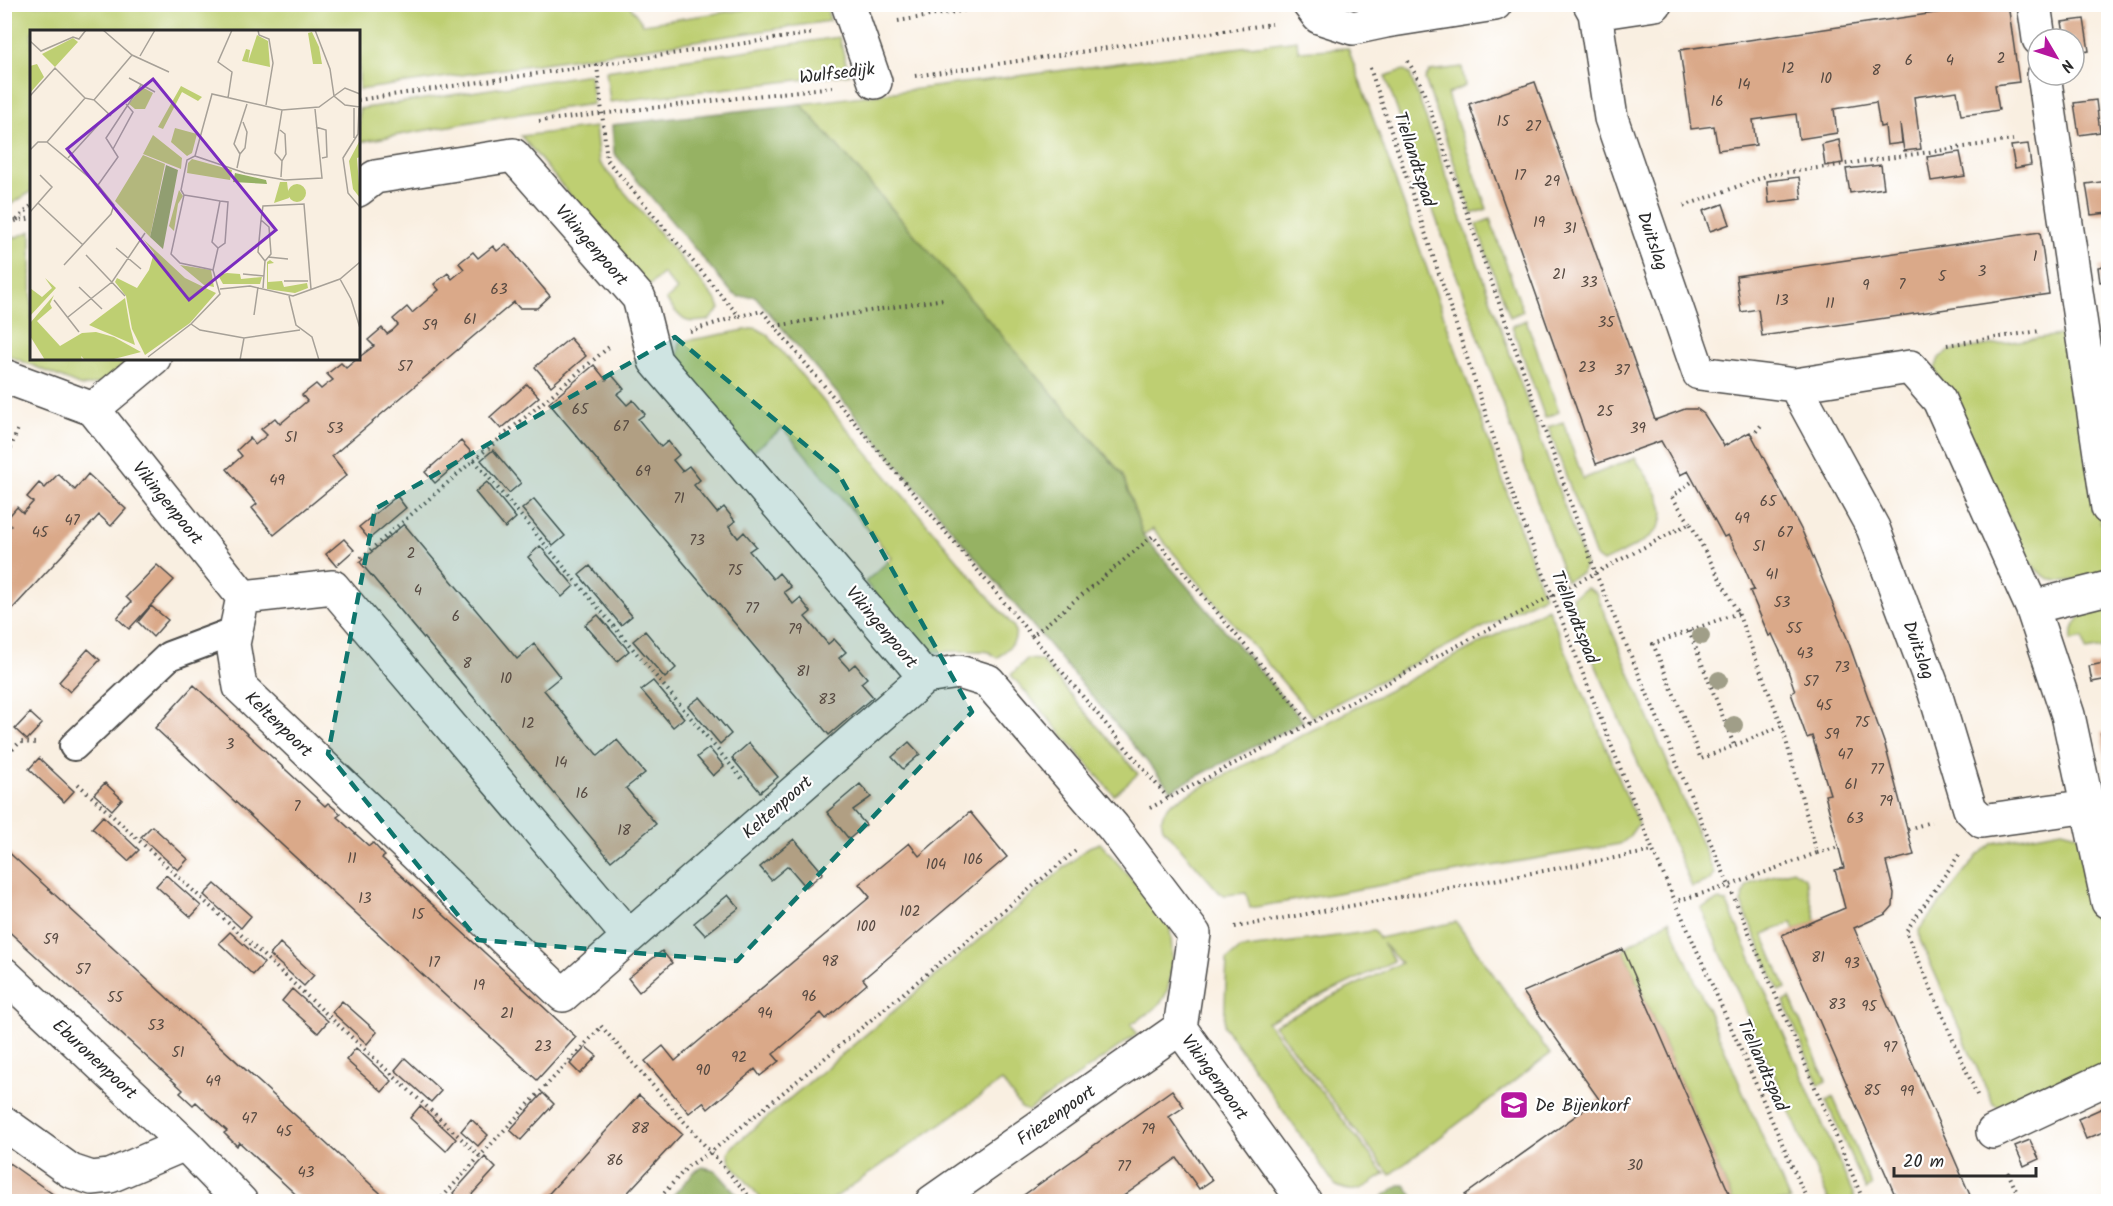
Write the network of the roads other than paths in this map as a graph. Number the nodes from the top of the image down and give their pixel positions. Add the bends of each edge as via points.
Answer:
1 (1495, 4) edge
2 (1655, 4) edge
3 (2034, 4) edge
4 (1593, 9) edge
5 (1314, 11) edge
6 (852, 16) edge
7 (2037, 27) edge
8 (875, 82) road end
9 (2046, 87) edge
10 (360, 188) edge
11 (152, 360) edge
12 (4, 376) edge
13 (1795, 385) junction
14 (93, 409) junction
15 (2109, 508) edge
16 (2109, 588) edge
17 (243, 597) junction
18 (2032, 607) junction
19 (236, 631) junction
20 (925, 677) junction
21 (74, 746) road end
22 (2089, 806) junction
23 (2109, 902) edge
24 (629, 937) junction
25 (4, 974) edge
26 (1180, 1028) junction
27 (2109, 1078) edge
28 (4, 1123) edge
29 (1993, 1132) road end
30 (185, 1144) junction
31 (241, 1202) edge
32 (932, 1202) edge
33 (1305, 1202) edge

1 - 5 street via 1353,28
2 - 4 street
3 - 7 street
4 - 13 street, Duitslag via 1611,118 1699,373
6 - 8 street
9 - 15 street
10 - 20 street, Vikingenpoort via 375,177 513,156 639,298 655,361
11 - 14 street
12 - 14 street
13 - 18 street, Duitslag via 1910,367 1939,400
13 - 22 street, Duitslag via 1873,528 1935,693 1970,809 1982,822
14 - 17 street, Vikingenpoort
16 - 18 street
17 - 19 street, Keltenpoort
17 - 24 street via 333,586
18 - 22 street via 2068,715
19 - 21 lane via 168,656
19 - 24 street, Keltenpoort via 232,644 240,687 563,995
20 - 24 street, Keltenpoort
20 - 26 street, Vikingenpoort via 959,672 988,681 1113,827 1194,934
22 - 23 street
25 - 30 street, Eburonenpoort via 27,1005
26 - 32 street, Friezenpoort
26 - 33 street, Vikingenpoort
27 - 29 street
28 - 30 street via 71,1171 92,1178 110,1176
30 - 31 street, Eburonenpoort

